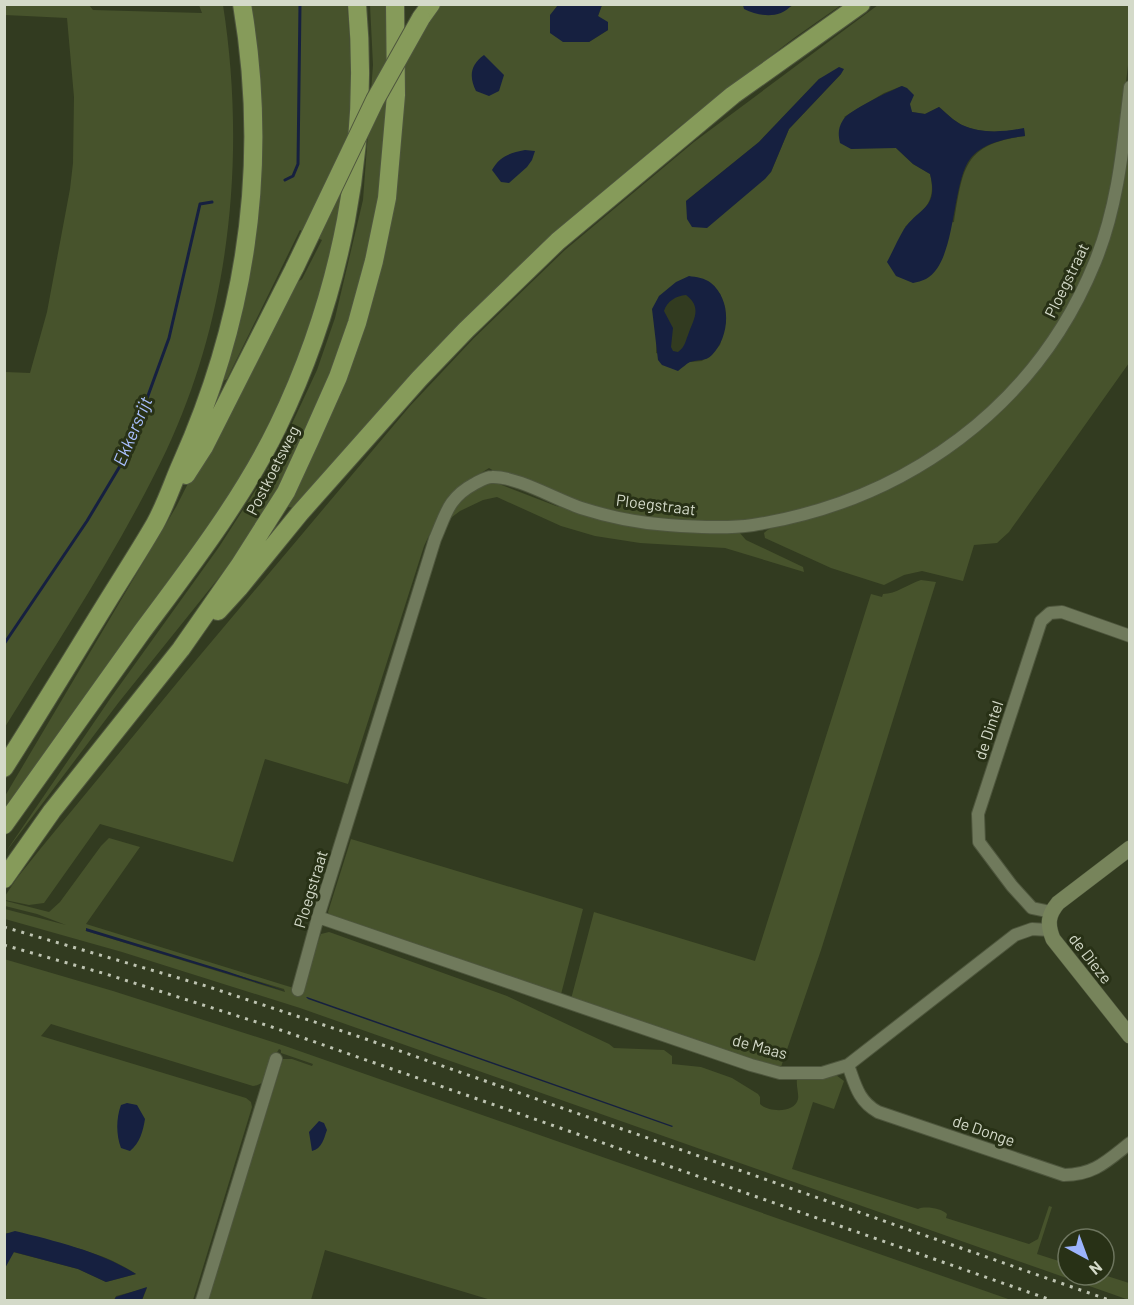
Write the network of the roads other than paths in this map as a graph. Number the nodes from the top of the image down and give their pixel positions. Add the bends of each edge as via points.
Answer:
1 (242, 4) edge
2 (357, 4) edge
3 (395, 4) edge
4 (861, 4) edge
5 (426, 11) edge
6 (1130, 87) edge
7 (156, 522) junction
8 (1130, 636) edge
9 (181, 649) junction
10 (4, 768) edge
11 (4, 825) edge
12 (1130, 848) edge
13 (4, 879) edge
14 (1051, 912) junction
15 (318, 917) junction
16 (1049, 930) junction
17 (298, 990) dead end
18 (1130, 1036) edge
19 (276, 1059) dead end
20 (848, 1065) junction
21 (253, 1089) dead end
22 (265, 1093) junction
23 (1130, 1143) edge
24 (202, 1300) edge

1 - 7 highway via 253,105 249,227 242,270 227,337 206,403
2 - 11 highway, Postkoetsweg via 360,96 351,201 323,314 304,366 273,436 211,538
3 - 9 highway, Postkoetsweg via 396,95 387,198 357,323 338,377 286,492
4 - 9 highway via 734,95 558,241 419,379 239,588
5 - 7 highway, bridge via 375,100 204,447
6 - 15 street, Ploegstraat via 1118,183 1106,231 1081,292 1057,334 1013,392 987,418 912,472 837,505 732,527 668,525 616,517 494,477 460,491 435,539
7 - 10 highway
8 - 14 street, de Dintel via 1062,612 1050,613 1041,621 978,814 979,842 1032,908
9 - 13 highway, Postkoetsweg via 51,811
12 - 14 street
14 - 16 street
15 - 17 street, Ploegstraat
15 - 20 street, de Maas via 751,1065 780,1073 822,1073
16 - 18 street, de Dieze
16 - 20 street, de Maas via 1032,929 1015,935
19 - 22 street
20 - 23 street, de Donge via 860,1097 878,1112 1064,1175 1079,1175 1098,1168
21 - 22 street
22 - 24 street

